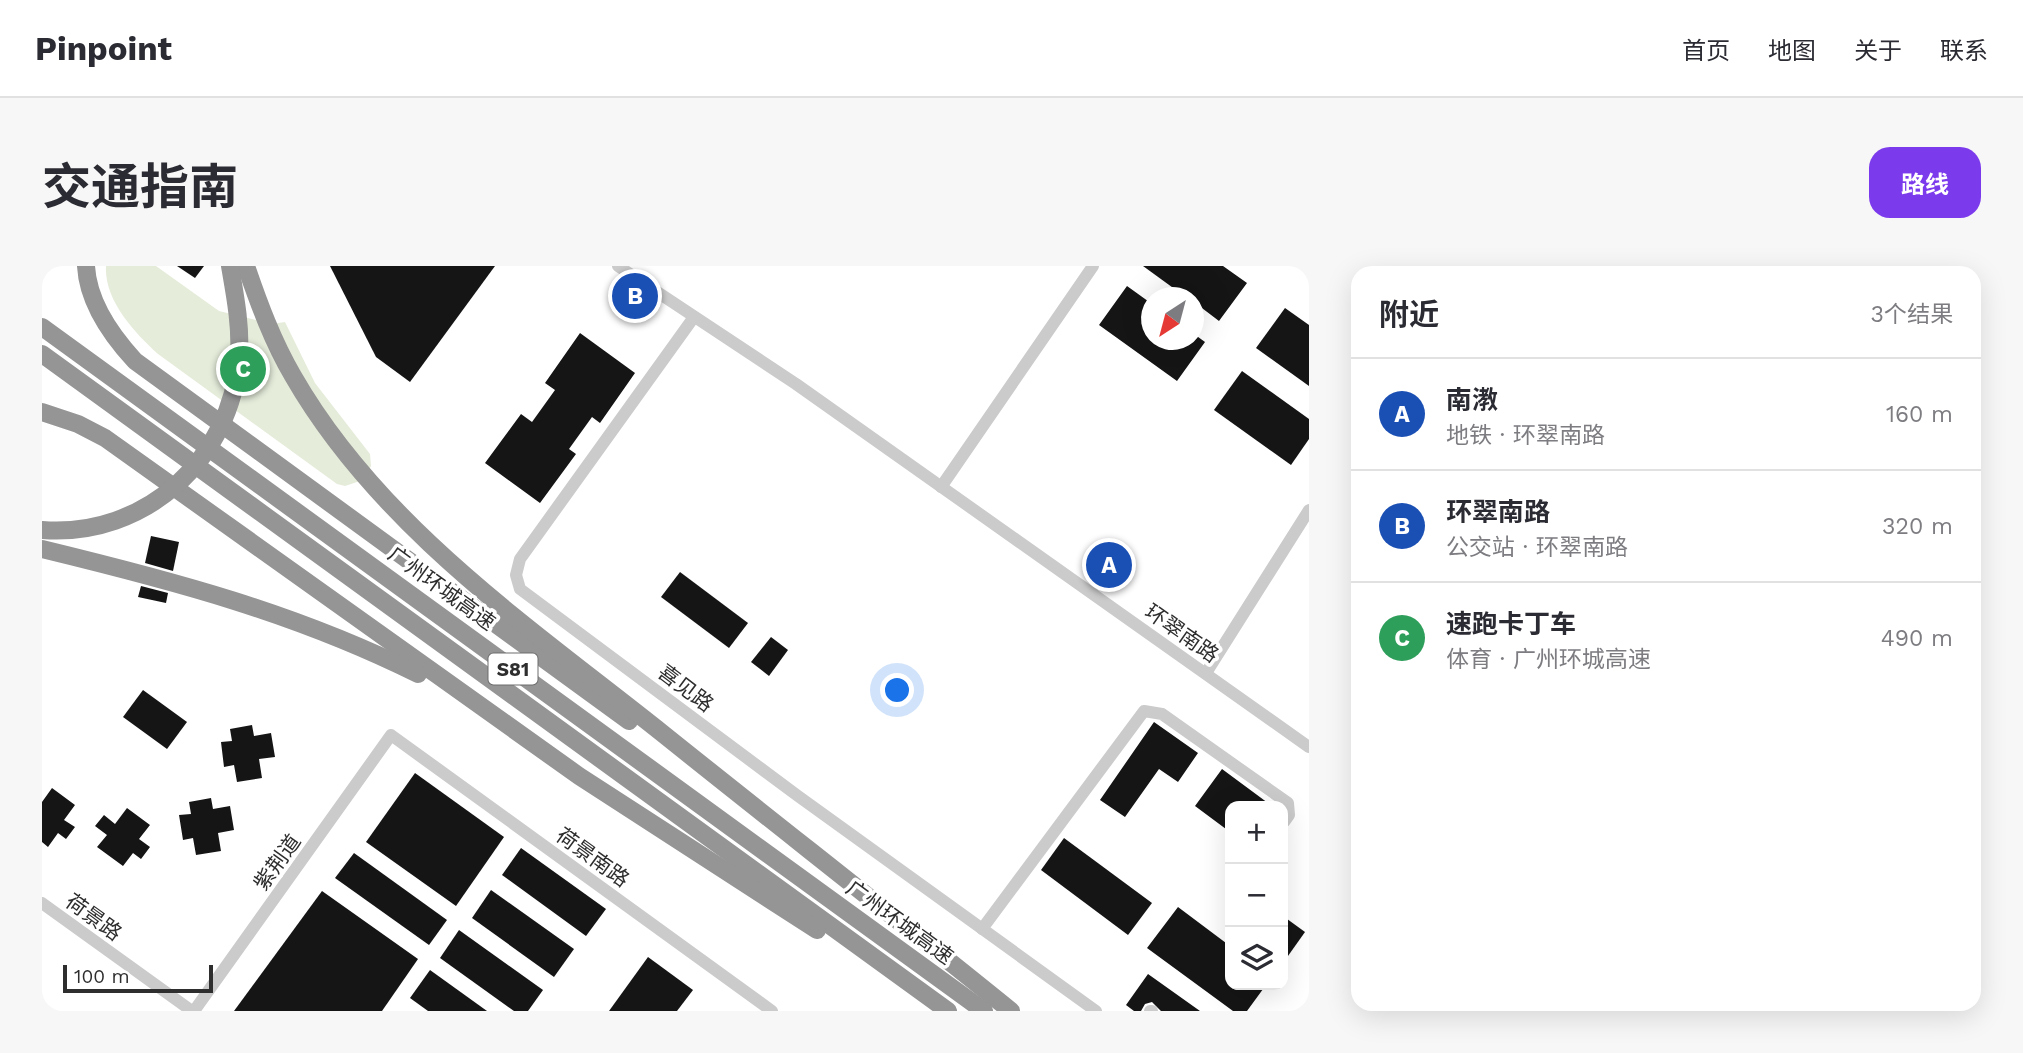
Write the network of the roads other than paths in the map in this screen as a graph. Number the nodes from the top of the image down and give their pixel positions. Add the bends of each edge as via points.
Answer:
1 (86, 266) edge
2 (230, 266) edge
3 (246, 266) edge
4 (618, 266) edge
5 (1093, 266) edge
6 (694, 317) junction
7 (42, 327) edge
8 (42, 354) edge
9 (42, 412) edge
10 (941, 487) junction
11 (1309, 510) edge
12 (42, 530) edge
13 (42, 549) edge
14 (1206, 673) junction
15 (505, 725) junction
16 (391, 735) joint
17 (1309, 747) edge
18 (1285, 801) edge
19 (833, 870) junction
20 (42, 903) edge
21 (982, 929) junction
22 (193, 1011) edge
23 (772, 1011) edge
24 (945, 1011) edge
25 (984, 1011) edge
26 (1011, 1011) edge
27 (1096, 1011) edge

1 - 19 highway via 97,308 112,336 135,361
2 - 12 highway, bridge via 238,366 225,419 202,459 168,493 137,512 90,527
3 - 19 highway via 274,338 305,396 345,453 407,521 502,605
4 - 6 street, 环翠南路
5 - 10 street
6 - 10 street, 环翠南路
6 - 21 street, 喜见路 via 520,559 516,575 520,589
7 - 25 highway, 广州环城高速 / S81
8 - 24 highway, S81
9 - 15 highway via 105,438
10 - 14 street, 环翠南路
11 - 14 street
13 - 15 highway via 236,599 295,619 417,674
14 - 17 street, 环翠南路
15 - 24 highway via 665,835
16 - 22 street, 紫荆道
16 - 23 street, 荷景南路
18 - 21 street via 1162,714 1144,711
19 - 26 highway
20 - 22 street, 荷景路
21 - 27 street, 喜见路

